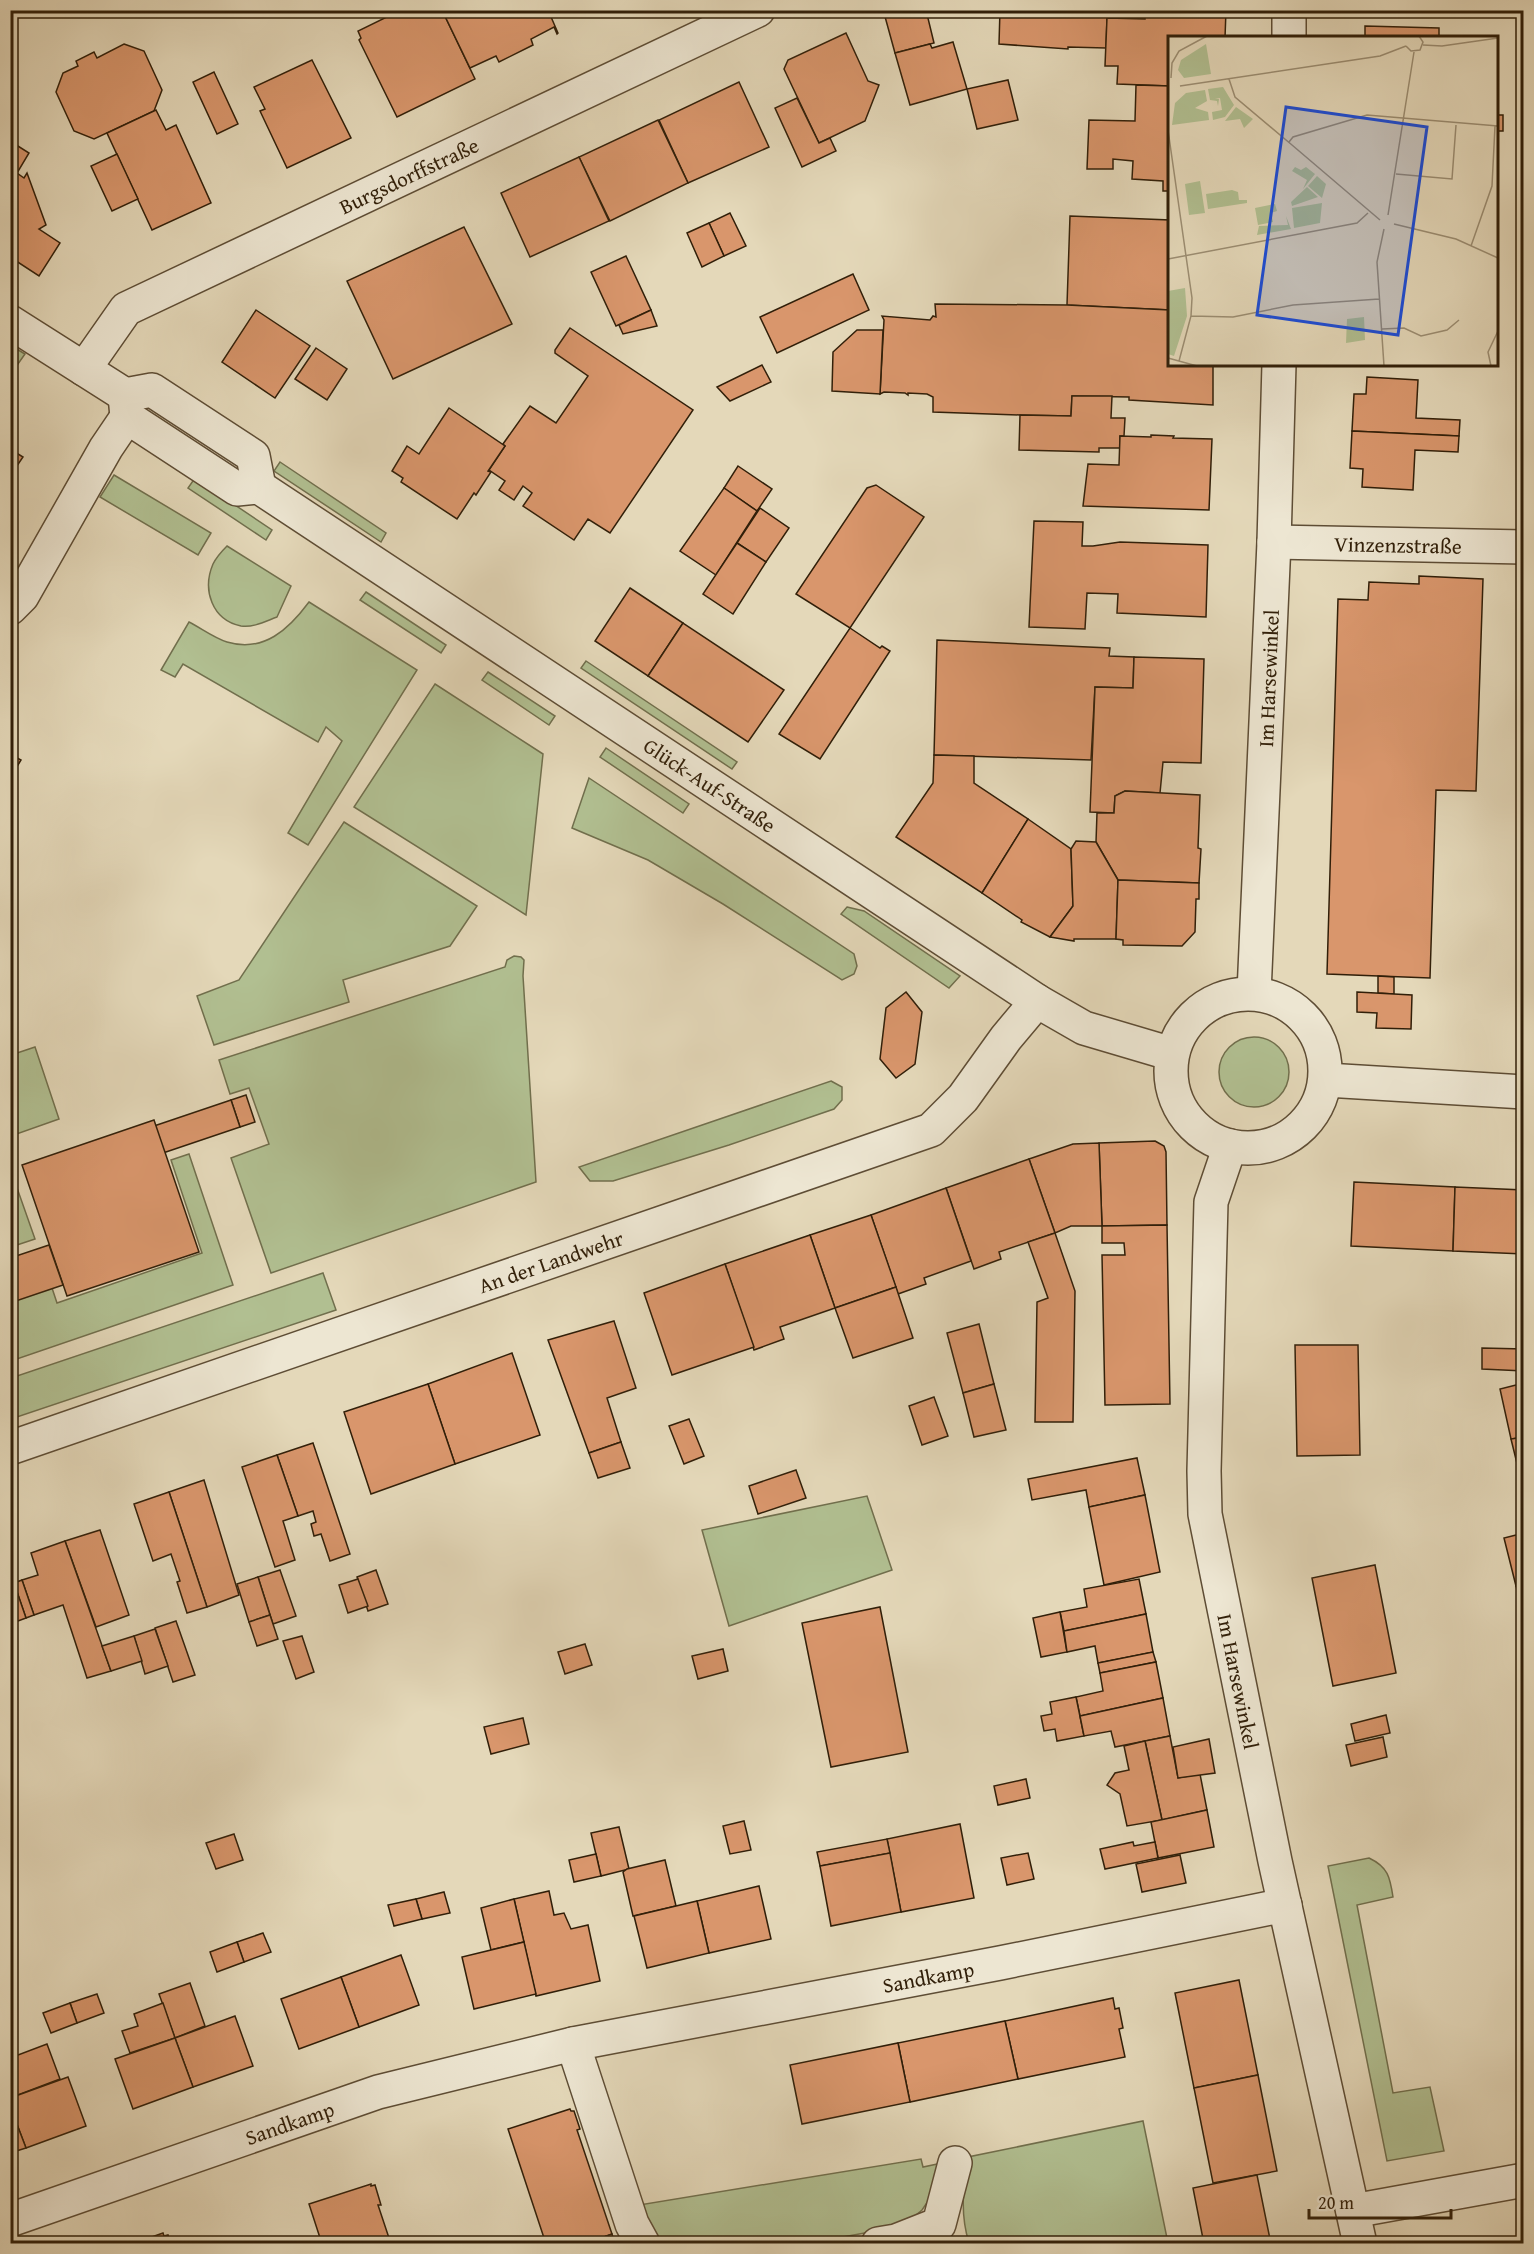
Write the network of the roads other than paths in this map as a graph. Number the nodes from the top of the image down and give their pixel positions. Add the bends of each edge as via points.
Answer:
1 (758, 10) edge
2 (1289, 10) edge
3 (1288, 36) edge
4 (10, 322) edge
5 (1279, 366) edge
6 (84, 369) junction
7 (126, 406) junction
8 (1274, 542) junction
9 (1524, 547) edge
10 (10, 608) edge
11 (1254, 993) junction
12 (1037, 1001) junction
13 (1172, 1054) junction
14 (1326, 1080) junction
15 (1524, 1092) edge
16 (1230, 1146) junction
17 (10, 1448) edge
18 (1285, 1905) junction
19 (573, 2044) junction
20 (954, 2163) dead end
21 (1524, 2180) edge
22 (1353, 2211) junction
23 (10, 2220) edge
24 (643, 2244) edge
25 (878, 2244) edge
26 (1360, 2244) edge

1 - 6 street, Burgsdorffstraße via 126,309
2 - 3 street
4 - 6 street
5 - 8 street, Im Harsewinkel
6 - 7 street
7 - 10 street via 22,596
7 - 12 street, Glück-Auf-Straße via 152,390 253,456 259,487
8 - 9 street, Vinzenzstraße
8 - 11 street, Im Harsewinkel
11 - 13 street via 1212,1002 1194,1015 1180,1033
11 - 14 street via 1279,999 1300,1012 1316,1032 1325,1055
12 - 13 street, Glück-Auf-Straße via 1084,1028
12 - 17 street, An der Landwehr via 963,1098 931,1130
13 - 16 street via 1171,1078 1177,1101 1190,1121 1208,1137
14 - 15 street
14 - 16 street via 1318,1105 1303,1126 1281,1141 1256,1148
16 - 18 street, Im Harsewinkel via 1211,1202 1205,1514
18 - 19 street, Sandkamp
18 - 22 street, Im Harsewinkel
19 - 23 street, Sandkamp via 378,2092
19 - 24 street via 632,2224
20 - 25 street via 939,2224
21 - 22 street
22 - 26 street, Im Harsewinkel

